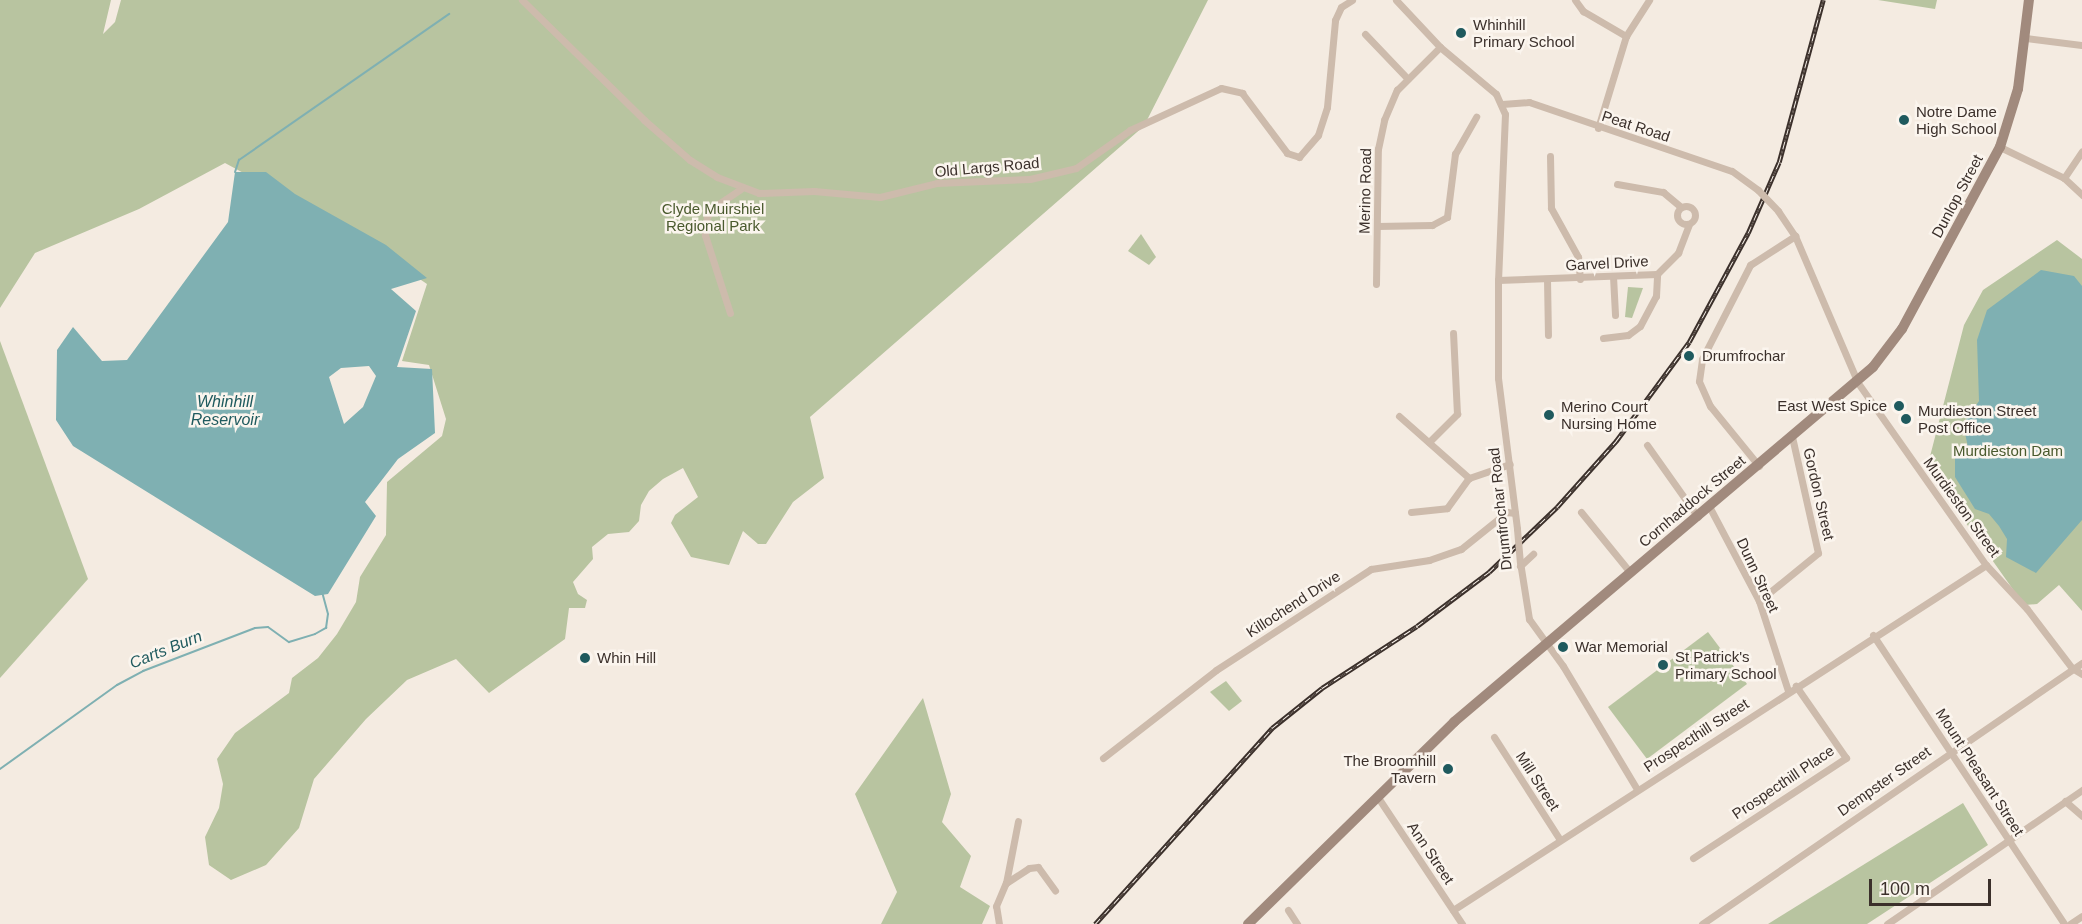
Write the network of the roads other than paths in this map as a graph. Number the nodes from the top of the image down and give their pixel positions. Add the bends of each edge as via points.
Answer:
1 (522, 0) edge
2 (1352, 0) edge
3 (1396, 0) edge
4 (1575, 0) edge
5 (1649, 0) edge
6 (2029, 0) edge
7 (1365, 34) dead end
8 (1626, 36) junction
9 (2026, 38) junction
10 (2082, 45) edge
11 (1440, 47) junction
12 (1408, 79) junction
13 (1502, 104) junction
14 (1476, 117) dead end
15 (1598, 128) junction
16 (2000, 147) junction
17 (2082, 151) edge
18 (1550, 156) dead end
19 (2064, 178) junction
20 (1617, 184) dead end
21 (741, 189) junction
22 (2082, 195) edge
23 (1681, 207) junction
24 (1778, 212) joint
25 (1689, 224) junction
26 (1377, 226) junction
27 (1795, 236) junction
28 (1657, 274) junction
29 (1614, 276) junction
30 (1547, 279) junction
31 (1580, 279) junction
32 (1498, 280) junction
33 (1377, 284) dead end
34 (730, 313) dead end
35 (1614, 315) dead end
36 (1453, 333) dead end
37 (1548, 335) dead end
38 (1603, 338) dead end
39 (1857, 383) junction
40 (1399, 416) dead end
41 (1792, 437) junction
42 (1429, 442) junction
43 (1647, 445) dead end
44 (1510, 464) junction
45 (1759, 466) junction
46 (1469, 477) junction
47 (1710, 508) junction
48 (1411, 512) dead end
49 (1581, 512) dead end
50 (1515, 513) junction
51 (1698, 517) junction
52 (1533, 554) dead end
53 (1520, 564) junction
54 (1986, 565) junction
55 (1630, 572) junction
56 (1759, 602) junction
57 (1874, 635) junction
58 (1548, 646) junction
59 (2082, 663) edge
60 (2072, 668) junction
61 (2082, 674) edge
62 (1796, 686) junction
63 (1788, 691) junction
64 (1494, 737) dead end
65 (1949, 752) junction
66 (1103, 758) dead end
67 (1637, 789) junction
68 (2082, 790) edge
69 (1377, 796) junction
70 (2066, 801) junction
71 (2082, 816) edge
72 (1018, 821) dead end
73 (2008, 839) junction
74 (1560, 840) junction
75 (1693, 858) dead end
76 (1006, 883) junction
77 (1055, 890) dead end
78 (1288, 910) dead end
79 (1453, 910) junction
80 (2082, 916) edge
81 (999, 924) edge
82 (1248, 924) edge
83 (1297, 924) edge
84 (1462, 924) edge
85 (1702, 924) edge
86 (1887, 924) edge
87 (2064, 924) edge
88 (2070, 924) edge

1 - 21 street, Old Largs Road via 690,160
2 - 21 street, Old Largs Road via 1341,7 1335,20 1327,106 1318,135 1299,157 1287,153 1242,93 1221,88 1130,130 1095,158 1030,179 937,183 880,197
3 - 11 street
4 - 8 street via 1583,11
5 - 8 street
6 - 9 main road, Dunlop Street
7 - 12 street
8 - 15 street
9 - 10 street
9 - 16 main road, Dunlop Street via 2018,89
11 - 12 street, Merino Road
11 - 13 street
12 - 26 street, Merino Road via 1390,103 1378,149
13 - 15 street, Peat Road via 1529,102
13 - 32 street, Drumfrochar Road via 1506,126
14 - 26 street via 1455,154 1447,217 1432,225
15 - 24 street, Peat Road, bridge via 1732,171 1758,190
16 - 19 street
16 - 39 main road, Dunlop Street via 1902,329
17 - 19 street
18 - 31 street via 1551,208 1578,257
19 - 22 street
20 - 23 street via 1664,192
21 - 34 street via 714,207 705,235
23 - 25 street via 1677,218
23 - 25 street via 1689,206 1695,211
24 - 27 street, Murdieston Street
25 - 28 street, Garvel Drive via 1678,253
26 - 33 street, Merino Road
27 - 39 street, Murdieston Street
27 - 45 street via 1750,265 1700,370 1699,381 1710,406
28 - 29 street, Garvel Drive
28 - 38 street via 1656,296 1640,326 1628,335
29 - 31 street, Garvel Drive
29 - 35 street
30 - 31 street, Garvel Drive
30 - 32 street, Garvel Drive
30 - 37 street
32 - 44 street, Drumfrochar Road via 1498,378
36 - 42 street via 1457,414
39 - 41 main road, Cornhaddock Street
39 - 54 street, Murdieston Street
40 - 42 street
41 - 45 main road, Cornhaddock Street
41 - 56 street, Gordon Street via 1818,553
42 - 46 street
43 - 51 street
44 - 46 street
44 - 50 street, Drumfrochar Road
45 - 47 main road, Cornhaddock Street
46 - 48 street via 1447,508
47 - 51 main road, Cornhaddock Street
47 - 56 street, Dunn Street
49 - 55 street
50 - 53 street, Drumfrochar Road, bridge
50 - 66 street, Killochend Drive via 1507,512 1461,549 1429,560 1371,569 1216,670
51 - 55 main road, Cornhaddock Street
52 - 53 street
53 - 58 street, Drumfrochar Road via 1529,619
54 - 57 street, Prospecthill Street
54 - 60 street, Murdieston Street via 2027,609
55 - 58 main road, Cornhaddock Street
56 - 63 street, Dunn Street
57 - 62 street, Prospecthill Street
57 - 65 street, Mount Pleasant Street
58 - 67 street, Drumfrochar Road
58 - 69 main road via 1454,722
59 - 60 street, Dempster Street
60 - 61 street, Murdieston Street
60 - 65 street, Dempster Street
62 - 63 street, Prospecthill Street
62 - 75 street, Prospecthill Place via 1846,758
63 - 67 street, Prospecthill Street
64 - 74 street, Mill Street
65 - 73 street, Mount Pleasant Street
65 - 85 street, Dempster Street
67 - 74 street, Prospecthill Street
68 - 70 street
69 - 79 street, Ann Street
69 - 82 main road
70 - 71 street
70 - 73 street
72 - 76 street
73 - 86 street
73 - 87 street, Mount Pleasant Street
74 - 79 street, Prospecthill Street
76 - 77 street via 1029,868 1038,867
76 - 81 street via 996,906
78 - 83 street
79 - 84 street, Ann Street
80 - 88 street

